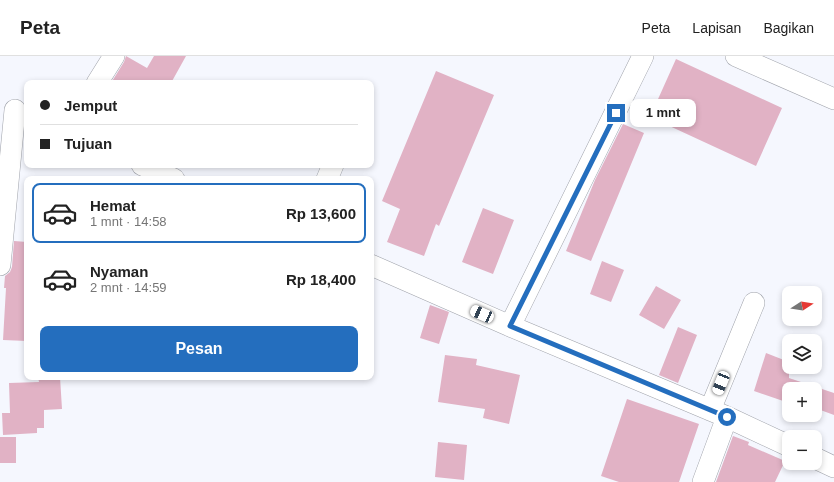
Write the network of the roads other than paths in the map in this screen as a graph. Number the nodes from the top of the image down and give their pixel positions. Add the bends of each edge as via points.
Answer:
1 (114, 56) edge
2 (643, 56) edge
3 (736, 56) edge
4 (99, 80) edge
5 (834, 99) edge
6 (14, 110) edge
7 (149, 168) edge
8 (167, 176) edge
9 (0, 265) edge
10 (374, 266) edge
11 (754, 303) dead end
12 (510, 326) junction
13 (718, 413) junction
14 (782, 443) edge
15 (822, 461) edge
16 (834, 467) edge
17 (703, 482) edge

1 - 4 street
2 - 12 street
3 - 5 street
6 - 9 street
7 - 8 street
10 - 12 street
11 - 13 street
12 - 13 street
13 - 14 street
13 - 17 street
15 - 16 street

